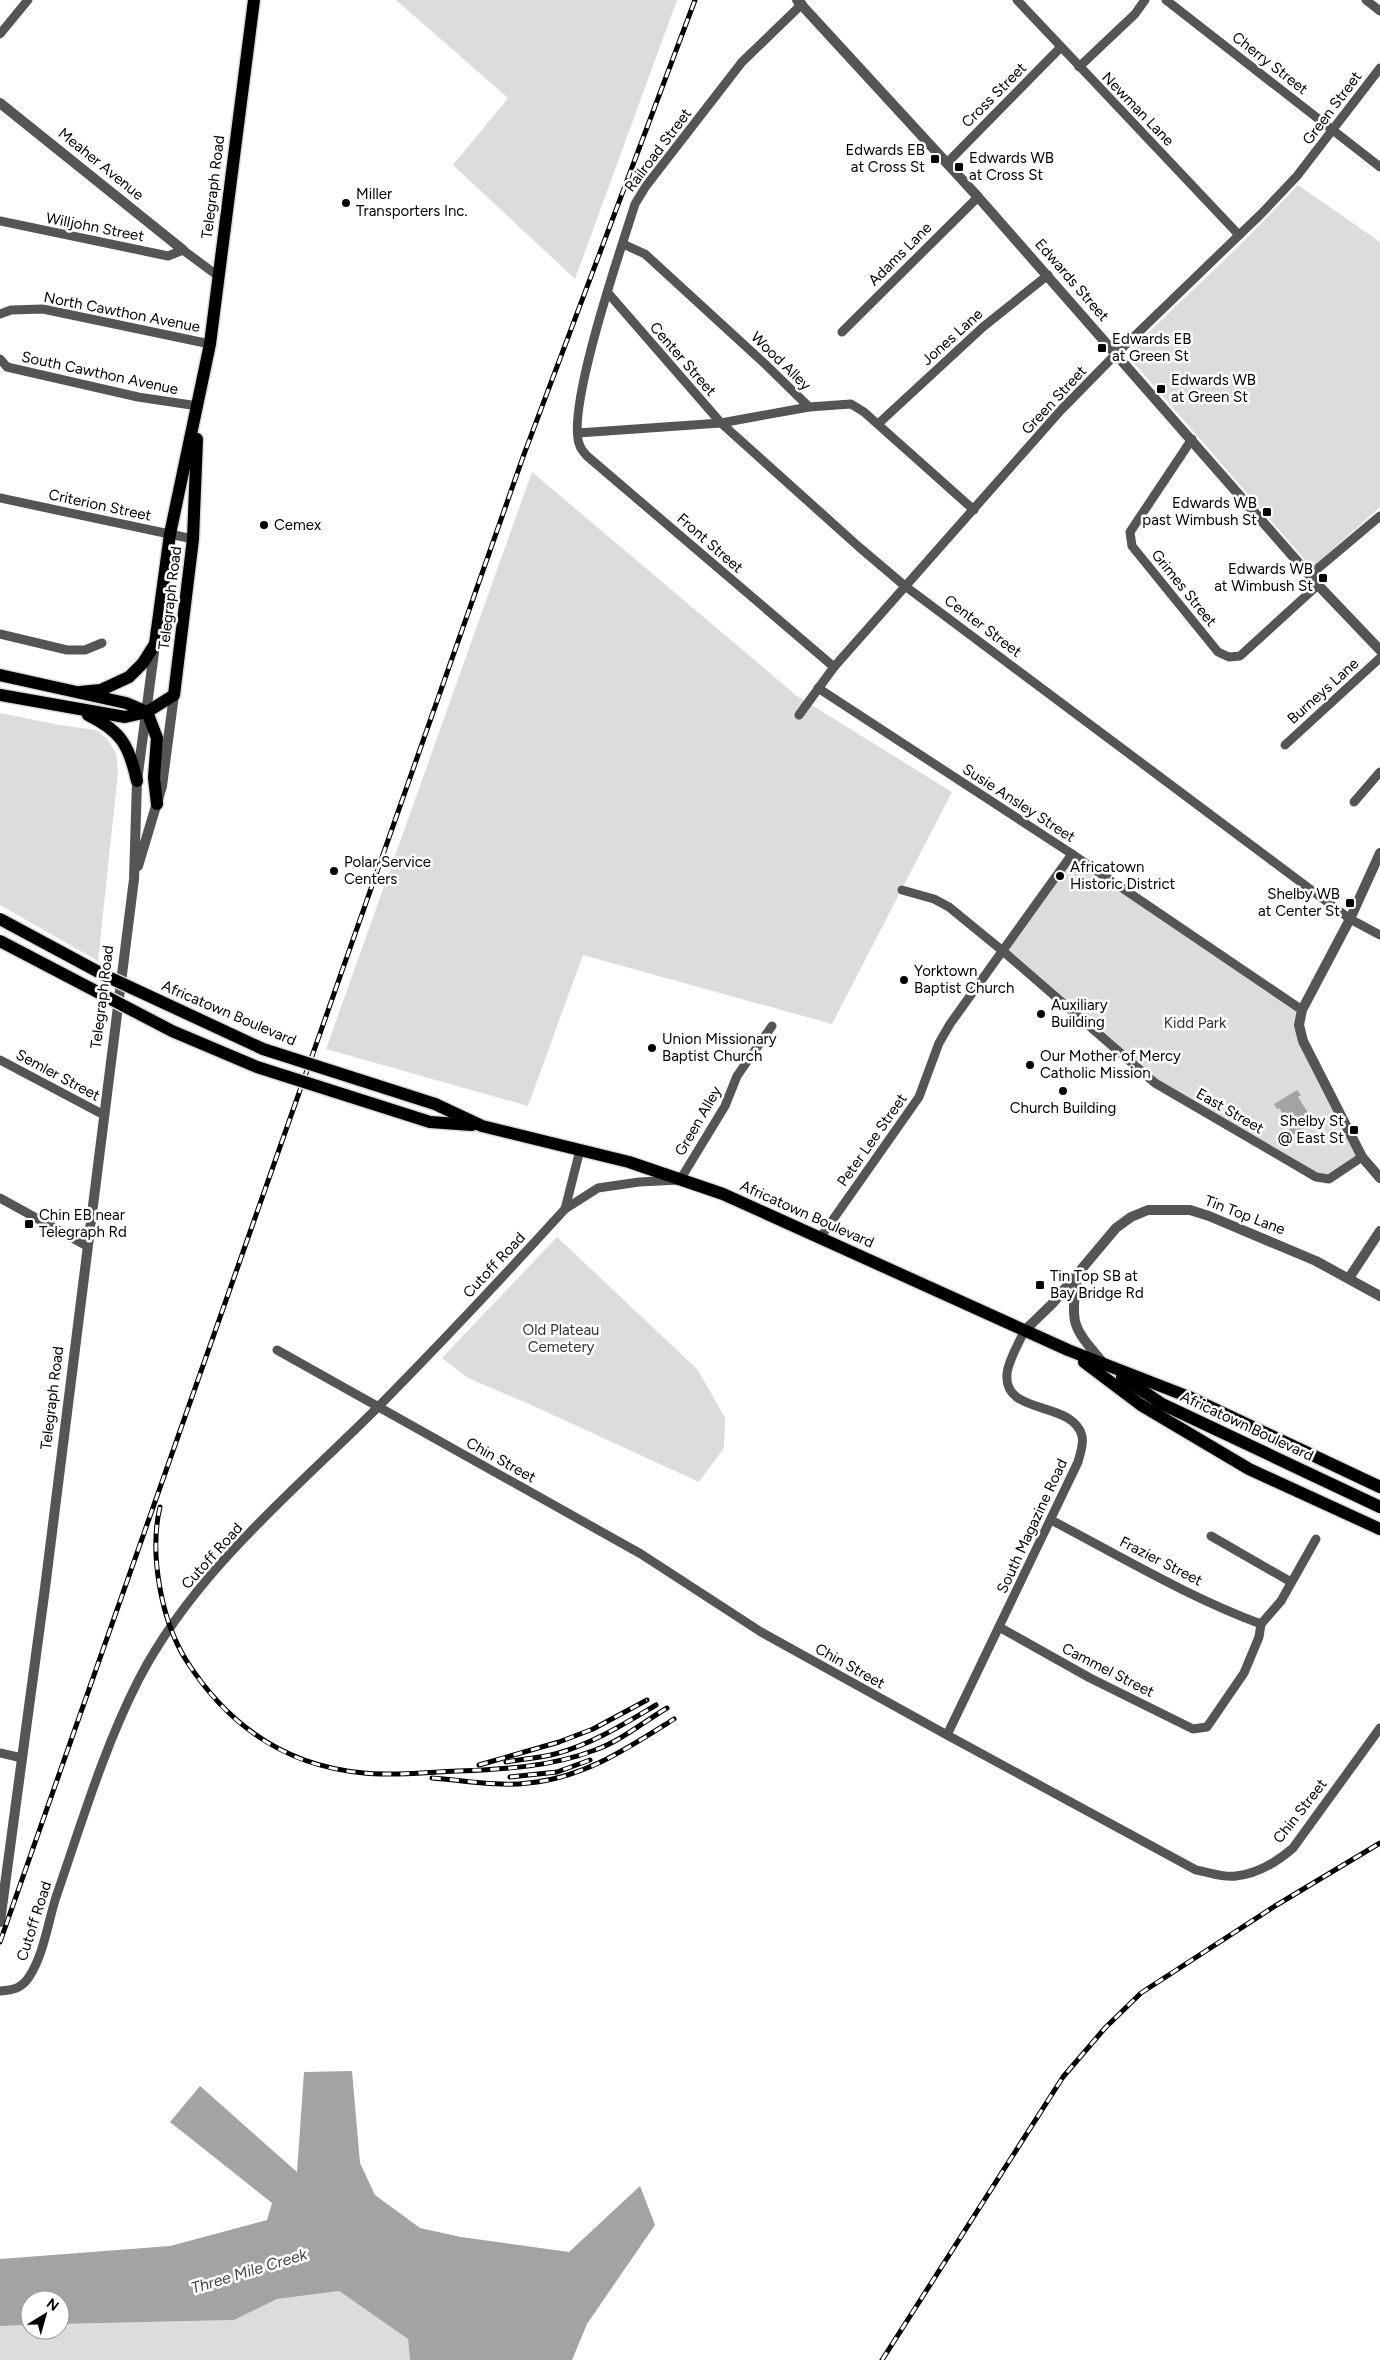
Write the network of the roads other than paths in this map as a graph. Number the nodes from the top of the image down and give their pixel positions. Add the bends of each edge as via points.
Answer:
1 (28, 0) edge
2 (254, 0) edge
3 (1018, 0) edge
4 (1145, 0) edge
5 (1166, 0) edge
6 (1366, 0) edge
7 (799, 2) edge
8 (1380, 11) edge
9 (0, 34) edge
10 (1061, 47) junction
11 (1079, 67) junction
12 (1380, 68) edge
13 (0, 103) edge
14 (1333, 131) junction
15 (947, 162) junction
16 (1380, 167) edge
17 (978, 196) junction
18 (0, 222) edge
19 (1240, 236) junction
20 (623, 244) junction
21 (183, 250) junction
22 (1048, 275) junction
23 (218, 276) junction
24 (608, 293) junction
25 (0, 314) edge
26 (842, 332) dead end
27 (210, 344) junction
28 (1117, 353) junction
29 (0, 359) edge
30 (198, 406) junction
31 (809, 406) junction
32 (721, 423) junction
33 (878, 424) junction
34 (578, 434) junction
35 (1192, 439) junction
36 (0, 498) edge
37 (974, 510) junction
38 (1380, 516) edge
39 (170, 534) junction
40 (193, 539) junction
41 (1310, 575) junction
42 (1318, 584) junction
43 (905, 586) junction
44 (0, 634) edge
45 (102, 643) dead end
46 (155, 644) junction
47 (1380, 650) edge
48 (1380, 658) edge
49 (834, 668) junction
50 (0, 674) edge
51 (818, 688) junction
52 (80, 692) junction
53 (174, 695) junction
54 (0, 696) edge
55 (76, 710) junction
56 (147, 712) junction
57 (799, 715) dead end
58 (1285, 745) dead end
59 (1380, 772) edge
60 (137, 781) junction
61 (1354, 802) dead end
62 (157, 804) junction
63 (1380, 853) edge
64 (1072, 854) junction
65 (134, 878) junction
66 (902, 890) dead end
67 (0, 919) edge
68 (1350, 919) junction
69 (1380, 935) edge
70 (0, 941) edge
71 (1004, 952) junction
72 (1302, 1010) junction
73 (772, 1026) dead end
74 (0, 1060) edge
75 (104, 1115) junction
76 (482, 1126) junction
77 (580, 1150) junction
78 (1362, 1157) junction
79 (1380, 1178) edge
80 (680, 1180) junction
81 (0, 1198) edge
82 (564, 1208) junction
83 (1380, 1231) edge
84 (820, 1238) junction
85 (88, 1246) junction
86 (1077, 1275) junction
87 (1349, 1278) junction
88 (1380, 1296) edge
89 (1024, 1331) junction
90 (277, 1350) dead end
91 (1068, 1350) junction
92 (1106, 1366) junction
93 (378, 1407) junction
94 (1380, 1487) edge
95 (1380, 1507) edge
96 (1051, 1520) junction
97 (1380, 1529) edge
98 (1211, 1536) dead end
99 (1316, 1539) dead end
100 (1291, 1582) junction
101 (1261, 1624) junction
102 (999, 1627) junction
103 (1380, 1728) edge
104 (947, 1735) junction
105 (0, 1753) edge
106 (22, 1758) junction
107 (0, 1922) edge
108 (0, 1991) edge

1 - 9 street
2 - 23 main road, Telegraph Road
3 - 10 street, Newman Lane
4 - 11 street via 1135,14
5 - 14 street, Cherry Street
6 - 8 street
7 - 15 street, Edwards Street
7 - 20 street, Railroad Street via 742,62 646,186 635,204
10 - 11 street, Newman Lane
10 - 15 street, Cross Street
11 - 19 street, Newman Lane
12 - 14 street, Green Street
13 - 21 street, Meaher Avenue
14 - 16 street, Cherry Street
14 - 19 street, Green Street via 1297,176
15 - 17 street, Edwards Street
17 - 22 street, Edwards Street
17 - 26 street, Adams Lane
18 - 21 street, Willjohn Street via 168,256
19 - 28 street, Green Street
20 - 24 street, Railroad Street
20 - 31 street, Wood Alley via 645,254
21 - 23 street
22 - 28 street, Edwards Street
22 - 33 street, Jones Lane via 983,327
23 - 27 main road, Telegraph Road
24 - 32 street, Center Street
24 - 34 street, Railroad Street via 578,403
25 - 27 street, North Cawthon Avenue via 11,310 43,309
27 - 30 main road, Telegraph Road
28 - 35 street, Edwards Street
28 - 37 street, Green Street via 1061,410
29 - 30 street, South Cawthon Avenue via 7,367 138,397
30 - 39 main road, Telegraph Road
30 - 40 main road, Telegraph Road
31 - 32 street
31 - 33 street, Wood Alley via 851,404
32 - 34 street
32 - 43 street, Center Street
33 - 37 street, Wood Alley
34 - 49 street, Front Street via 580,446 587,456
35 - 41 street, Edwards Street
35 - 42 street, Grimes Street via 1130,532 1132,546 1218,652 1229,657 1240,656
36 - 39 street, Criterion Street
37 - 43 street, Green Street
38 - 41 street
39 - 40 street, Criterion Street
39 - 46 main road, Telegraph Road
40 - 53 main road, Telegraph Road
41 - 42 street, Edwards Street
42 - 47 street, Edwards Street
43 - 49 street, Green Street
43 - 68 street, Center Street
44 - 45 street via 67,650 85,650
46 - 52 main road via 129,677 101,690
46 - 56 street, Telegraph Road
48 - 58 street, Burneys Lane
49 - 51 street, Green Street
50 - 52 main road
51 - 57 street
51 - 64 street, Susie Ansley Street
52 - 56 main road via 126,703
53 - 56 main road
53 - 62 street, Telegraph Road
54 - 55 main road
55 - 56 main road via 125,717
55 - 60 main road via 105,723 119,735 132,757
56 - 60 street, Telegraph Road
56 - 62 main road via 157,738 154,778
59 - 61 street
60 - 65 street, Telegraph Road
62 - 65 street, Telegraph Road
63 - 68 street
64 - 71 street, Peter Lee Street
64 - 72 street, Susie Ansley Street
65 - 75 street, Telegraph Road
66 - 71 street, East Street via 949,907
67 - 76 main road, Africatown Boulevard, bridge via 106,976 263,1049 435,1104
68 - 69 street, Center Street
68 - 72 street
70 - 76 main road, Africatown Boulevard, bridge via 172,1031 257,1067 430,1122
71 - 78 street, East Street via 1156,1083 1316,1177 1328,1179
71 - 84 street, Peter Lee Street via 950,1024 939,1043 919,1097
72 - 78 street via 1299,1025 1302,1041
73 - 80 street, Green Alley via 737,1076 725,1106
74 - 75 street, Semler Street
75 - 85 street, Telegraph Road
76 - 77 main road, Africatown Boulevard
77 - 80 main road, Africatown Boulevard via 629,1162
77 - 82 street, Cutoff Road
78 - 79 street
80 - 82 street, Cutoff Road via 598,1188
80 - 84 main road, Africatown Boulevard via 723,1194
81 - 85 street
82 - 93 street, Cutoff Road
83 - 87 street
84 - 89 main road, Africatown Boulevard
85 - 106 street, Telegraph Road
86 - 87 street, Tin Top Lane via 1116,1228 1131,1217 1148,1210 1170,1209 1190,1210 1209,1216
86 - 89 street, Tin Top Lane
86 - 92 street via 1074,1324
87 - 88 street, Tin Top Lane
89 - 91 main road, Africatown Boulevard
89 - 96 street, South Magazine Road via 1008,1367 1006,1376 1010,1388 1022,1401 1074,1422 1082,1436 1078,1462
90 - 93 street, Chin Street
91 - 92 main road, Africatown Boulevard
91 - 97 main road via 1141,1405 1249,1469
92 - 94 main road, Africatown Boulevard via 1189,1397
92 - 95 main road, Africatown Boulevard via 1162,1404
93 - 104 street, Chin Street via 641,1554 761,1632
93 - 108 street, Cutoff Road via 215,1570 171,1626 119,1720 35,1968 28,1980 16,1990
96 - 101 street, Frazier Street via 1172,1583
96 - 102 street, South Magazine Road
98 - 100 street
99 - 100 street
100 - 101 street via 1282,1602
101 - 102 street, Cammel Street via 1259,1638 1244,1673 1207,1727 1193,1729 1090,1678
102 - 104 street, South Magazine Road
103 - 104 street, Chin Street via 1293,1848 1260,1870 1235,1877 1196,1870
105 - 106 street
106 - 107 street, Telegraph Road

